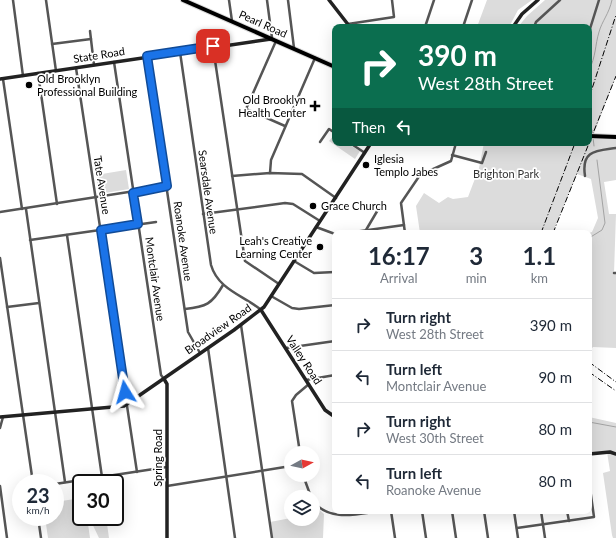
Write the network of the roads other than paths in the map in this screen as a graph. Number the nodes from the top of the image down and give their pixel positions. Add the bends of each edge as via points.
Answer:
1 (12, 0) edge
2 (46, 0) edge
3 (183, 0) edge
4 (229, 0) edge
5 (267, 0) edge
6 (288, 0) edge
7 (329, 0) edge
8 (392, 0) edge
9 (434, 0) edge
10 (472, 0) edge
11 (538, 0) edge
12 (560, 0) edge
13 (599, 0) edge
14 (188, 1) edge
15 (232, 21) junction
16 (348, 24) edge
17 (355, 24) edge
18 (426, 24) edge
19 (464, 24) edge
20 (515, 24) edge
21 (535, 24) edge
22 (592, 24) edge
23 (90, 31) dead end
24 (91, 39) junction
25 (274, 40) junction
26 (52, 44) junction
27 (213, 46) junction
28 (294, 48) junction
29 (180, 52) junction
30 (147, 56) junction
31 (315, 58) junction
32 (114, 62) junction
33 (94, 65) junction
34 (332, 66) edge
35 (76, 68) junction
36 (56, 71) junction
37 (38, 73) junction
38 (23, 76) junction
39 (2, 79) edge
40 (285, 126) junction
41 (332, 130) edge
42 (592, 136) edge
43 (616, 137) edge
44 (320, 142) dead end
45 (354, 146) edge
46 (369, 146) edge
47 (455, 146) edge
48 (616, 148) edge
49 (486, 152) dead end
50 (365, 153) junction
51 (452, 155) junction
52 (270, 173) junction
53 (232, 176) junction
54 (585, 176) dead end
55 (167, 186) junction
56 (133, 193) junction
57 (95, 198) junction
58 (336, 198) junction
59 (57, 204) junction
60 (379, 208) dead end
61 (22, 209) junction
62 (26, 209) junction
63 (237, 210) junction
64 (0, 212) edge
65 (204, 214) junction
66 (320, 221) junction
67 (156, 222) dead end
68 (138, 224) junction
69 (404, 225) junction
70 (316, 226) junction
71 (101, 230) junction
72 (366, 230) joint
73 (405, 230) edge
74 (332, 233) edge
75 (67, 235) junction
76 (30, 240) junction
77 (0, 258) edge
78 (294, 261) junction
79 (0, 265) edge
80 (332, 272) edge
81 (279, 284) junction
82 (222, 285) junction
83 (271, 296) junction
84 (39, 303) junction
85 (332, 305) edge
86 (7, 307) junction
87 (185, 309) junction
88 (261, 310) junction
89 (241, 325) junction
90 (332, 341) edge
91 (208, 348) junction
92 (286, 348) junction
93 (200, 353) junction
94 (332, 376) edge
95 (164, 379) junction
96 (306, 380) junction
97 (309, 384) junction
98 (127, 404) junction
99 (93, 409) junction
100 (55, 413) junction
101 (23, 415) junction
102 (332, 415) edge
103 (1, 417) edge
104 (0, 428) edge
105 (299, 446) edge
106 (592, 454) edge
107 (616, 454) edge
108 (284, 467) edge
109 (167, 468) junction
110 (263, 470) junction
111 (137, 472) junction
112 (32, 474) edge
113 (102, 474) edge
114 (123, 474) edge
115 (226, 476) junction
116 (72, 481) edge
117 (65, 482) joint
118 (0, 486) edge
119 (167, 486) junction
120 (592, 503) edge
121 (320, 509) edge
122 (332, 513) edge
123 (391, 514) edge
124 (422, 514) edge
125 (452, 514) edge
126 (484, 514) edge
127 (515, 514) edge
128 (541, 514) edge
129 (568, 514) edge
130 (569, 521) junction
131 (543, 524) junction
132 (39, 526) edge
133 (517, 528) junction
134 (7, 538) edge
135 (41, 538) edge
136 (167, 538) edge
137 (236, 538) edge
138 (272, 538) edge
139 (395, 538) edge
140 (426, 538) edge
141 (456, 538) edge
142 (488, 538) edge
143 (518, 538) edge
144 (545, 538) edge

1 - 38 street
2 - 26 street
3 - 14 main road, Pearl Road
4 - 15 street
5 - 25 street
6 - 28 street
7 - 16 main road
8 - 17 street via 394,17
9 - 18 street
10 - 19 street
11 - 20 main road
12 - 21 street
13 - 22 street
14 - 15 main road, Pearl Road
15 - 25 main road, Pearl Road
23 - 24 street
24 - 26 street
24 - 33 street
25 - 27 main road, State Road
25 - 28 main road, Pearl Road
25 - 40 street via 246,109
26 - 36 street
27 - 29 main road, State Road
27 - 53 street
28 - 31 main road, Pearl Road
29 - 30 main road, State Road
29 - 65 street, Searsdale Avenue
30 - 32 main road, State Road
30 - 55 street, Roanoke Avenue
31 - 34 main road, Pearl Road
31 - 40 street
32 - 33 main road, State Road
32 - 56 street, Montclair Avenue
33 - 35 main road, State Road
35 - 36 main road, State Road
35 - 57 street, Tate Avenue
36 - 37 main road, State Road
37 - 38 main road, State Road
37 - 59 street
38 - 39 main road, State Road
39 - 61 street
40 - 52 street via 270,160
41 - 44 street via 329,128
42 - 43 main road, bridge
45 - 50 street
46 - 50 main road, Broadview Road
47 - 51 street
48 - 54 street via 593,152 584,164
49 - 51 street via 482,164
50 - 58 main road, Broadview Road
51 - 69 street via 451,161 420,175 401,203
52 - 53 street
52 - 58 street via 302,174
53 - 63 street
55 - 56 street
55 - 87 street, Roanoke Avenue
56 - 57 street
56 - 68 street, Montclair Avenue
57 - 59 street
57 - 71 street, Tate Avenue
58 - 66 main road, Broadview Road
59 - 62 street
60 - 72 street
61 - 62 street
61 - 64 street
62 - 76 street
63 - 65 street
63 - 66 street via 290,204
63 - 81 street via 245,261
65 - 82 street, Searsdale Avenue via 211,265 214,275
66 - 70 main road, Broadview Road
67 - 68 street
68 - 71 street
68 - 95 street, Montclair Avenue via 161,375
69 - 72 street
69 - 73 street
70 - 74 street
70 - 78 main road, Broadview Road
71 - 75 street
71 - 98 street, Tate Avenue
75 - 76 street
75 - 99 street
76 - 84 street
77 - 79 street
78 - 80 street via 314,273
78 - 81 main road, Broadview Road
79 - 86 street
81 - 83 main road, Broadview Road
82 - 87 street via 208,304
82 - 88 street, Searsdale Avenue
83 - 85 street via 297,309
83 - 88 main road, Broadview Road
84 - 86 street
84 - 100 street
86 - 101 street
87 - 93 street, Roanoke Avenue via 188,332
88 - 89 main road, Broadview Road
88 - 92 main road, Valley Road
89 - 91 main road, Broadview Road
89 - 110 street
90 - 92 street
91 - 93 main road, Broadview Road
91 - 115 street
92 - 96 main road, Valley Road
93 - 95 main road, Broadview Road
94 - 96 street
95 - 98 main road, Broadview Road
95 - 109 main road, Spring Road via 167,384
96 - 97 main road, Valley Road
97 - 102 main road, Valley Road via 325,410
97 - 105 street via 292,401
98 - 99 main road, Broadview Road
98 - 111 street, Tate Avenue
99 - 100 main road, Broadview Road
99 - 113 street
100 - 101 main road, Broadview Road
100 - 117 street
101 - 103 main road, Broadview Road
101 - 112 street
103 - 104 street
106 - 107 main road
108 - 110 street
109 - 111 street
109 - 119 main road, Spring Road
110 - 115 street
110 - 138 street
111 - 114 street
115 - 119 street
115 - 137 street
116 - 117 street
118 - 134 street
119 - 136 main road, Spring Road
120 - 130 street via 594,517
121 - 122 street
123 - 139 street
124 - 140 street
125 - 141 street
126 - 142 street
127 - 133 street
128 - 131 street
129 - 130 street
130 - 131 street
131 - 133 street
131 - 144 street
132 - 135 street
133 - 143 street

